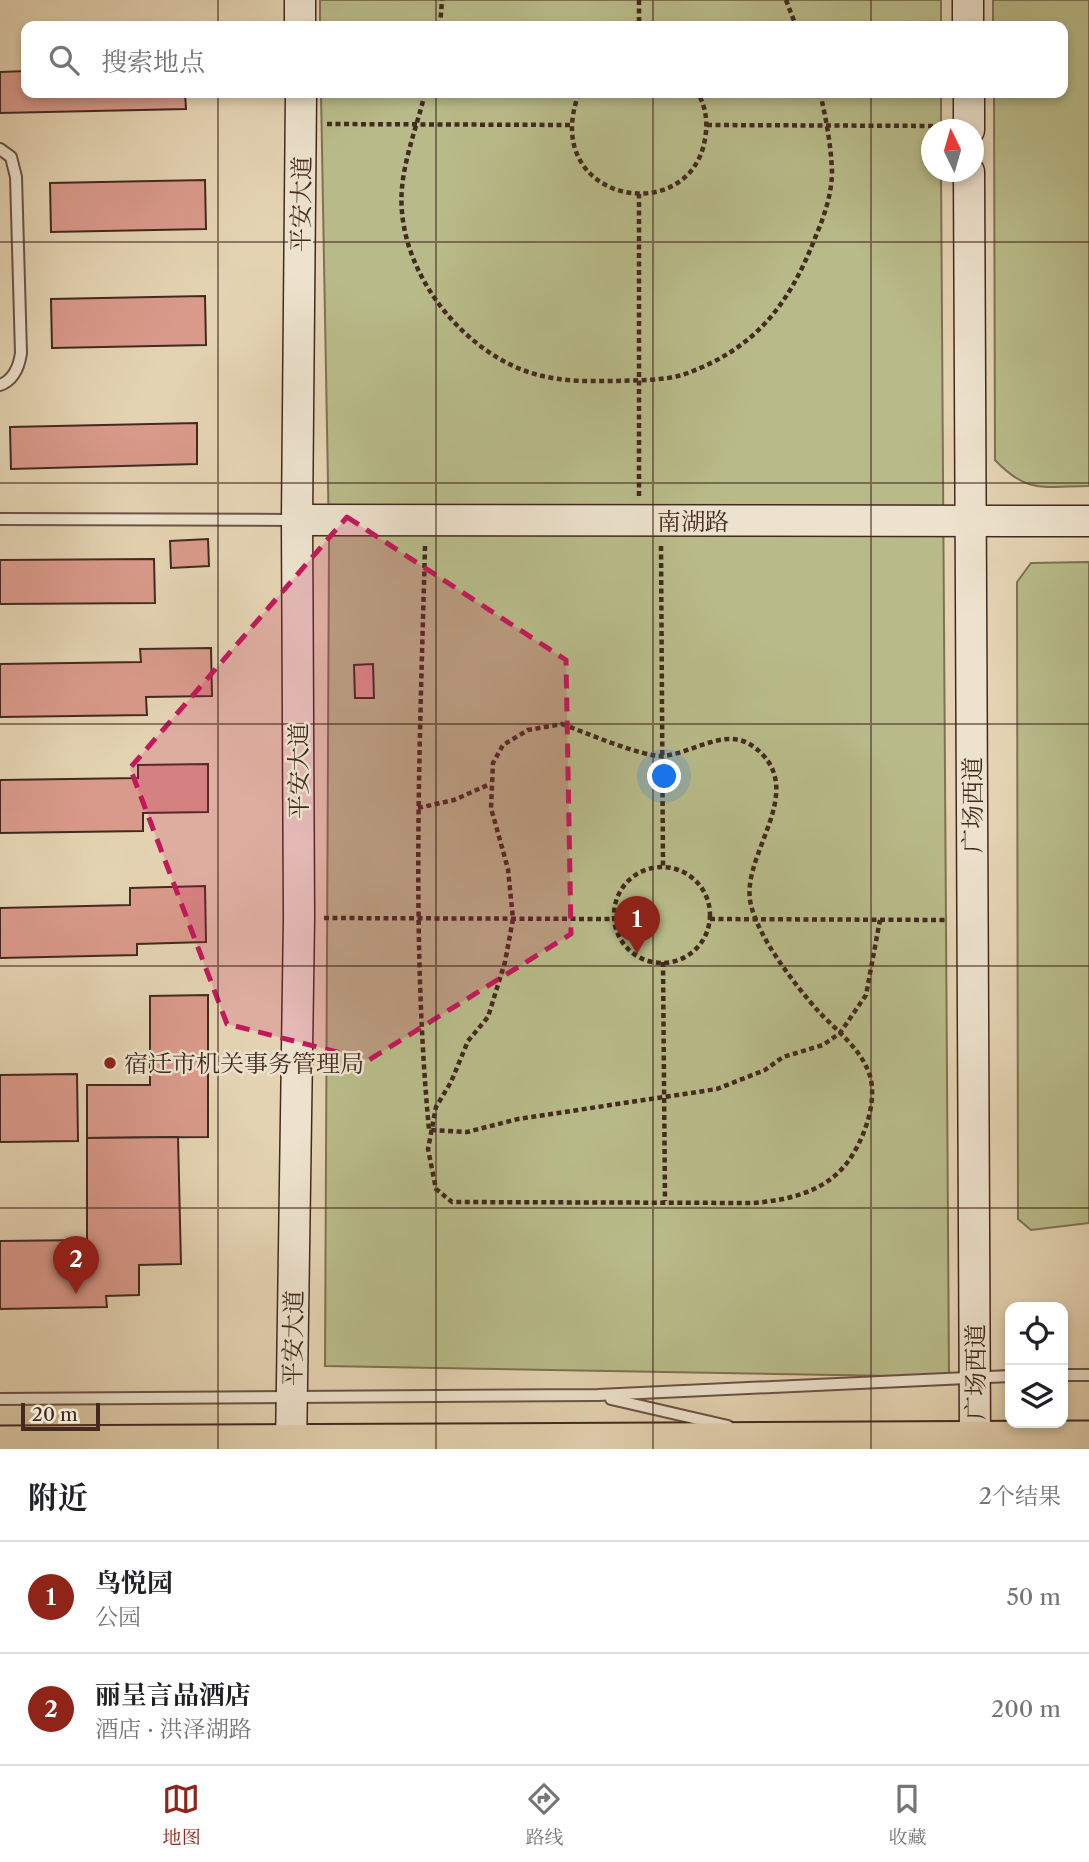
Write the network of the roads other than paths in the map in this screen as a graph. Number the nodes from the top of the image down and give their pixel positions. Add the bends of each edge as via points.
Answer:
1 (300, 0) edge
2 (968, 0) edge
3 (300, 21) edge
4 (968, 21) edge
5 (301, 98) edge
6 (969, 98) edge
7 (969, 119) edge
8 (0, 149) edge
9 (969, 182) edge
10 (0, 385) edge
11 (0, 519) edge
12 (297, 520) junction
13 (1089, 520) edge
14 (971, 522) junction
15 (1089, 1375) edge
16 (975, 1376) junction
17 (1005, 1376) edge
18 (1068, 1376) edge
19 (292, 1395) junction
20 (598, 1395) junction
21 (0, 1399) edge
22 (975, 1438) junction
23 (1089, 1438) edge
24 (784, 1439) junction
25 (0, 1443) edge
26 (291, 1445) edge

1 - 3 street
2 - 4 street
5 - 12 street, 平安大道
6 - 7 street
8 - 10 lane via 11,157 16,177 21,353 18,368
9 - 14 street, 广场西道
11 - 12 lane
12 - 14 street, 南湖路
12 - 19 street, 平安大道 via 299,918
13 - 14 street, 南湖路
14 - 16 street, 广场西道
15 - 18 lane
16 - 17 lane
16 - 20 lane
16 - 22 street, 广场西道
19 - 20 lane
19 - 21 lane
19 - 26 street, 平安大道
20 - 24 lane
22 - 23 main road
22 - 24 main road
24 - 26 main road
25 - 26 main road

